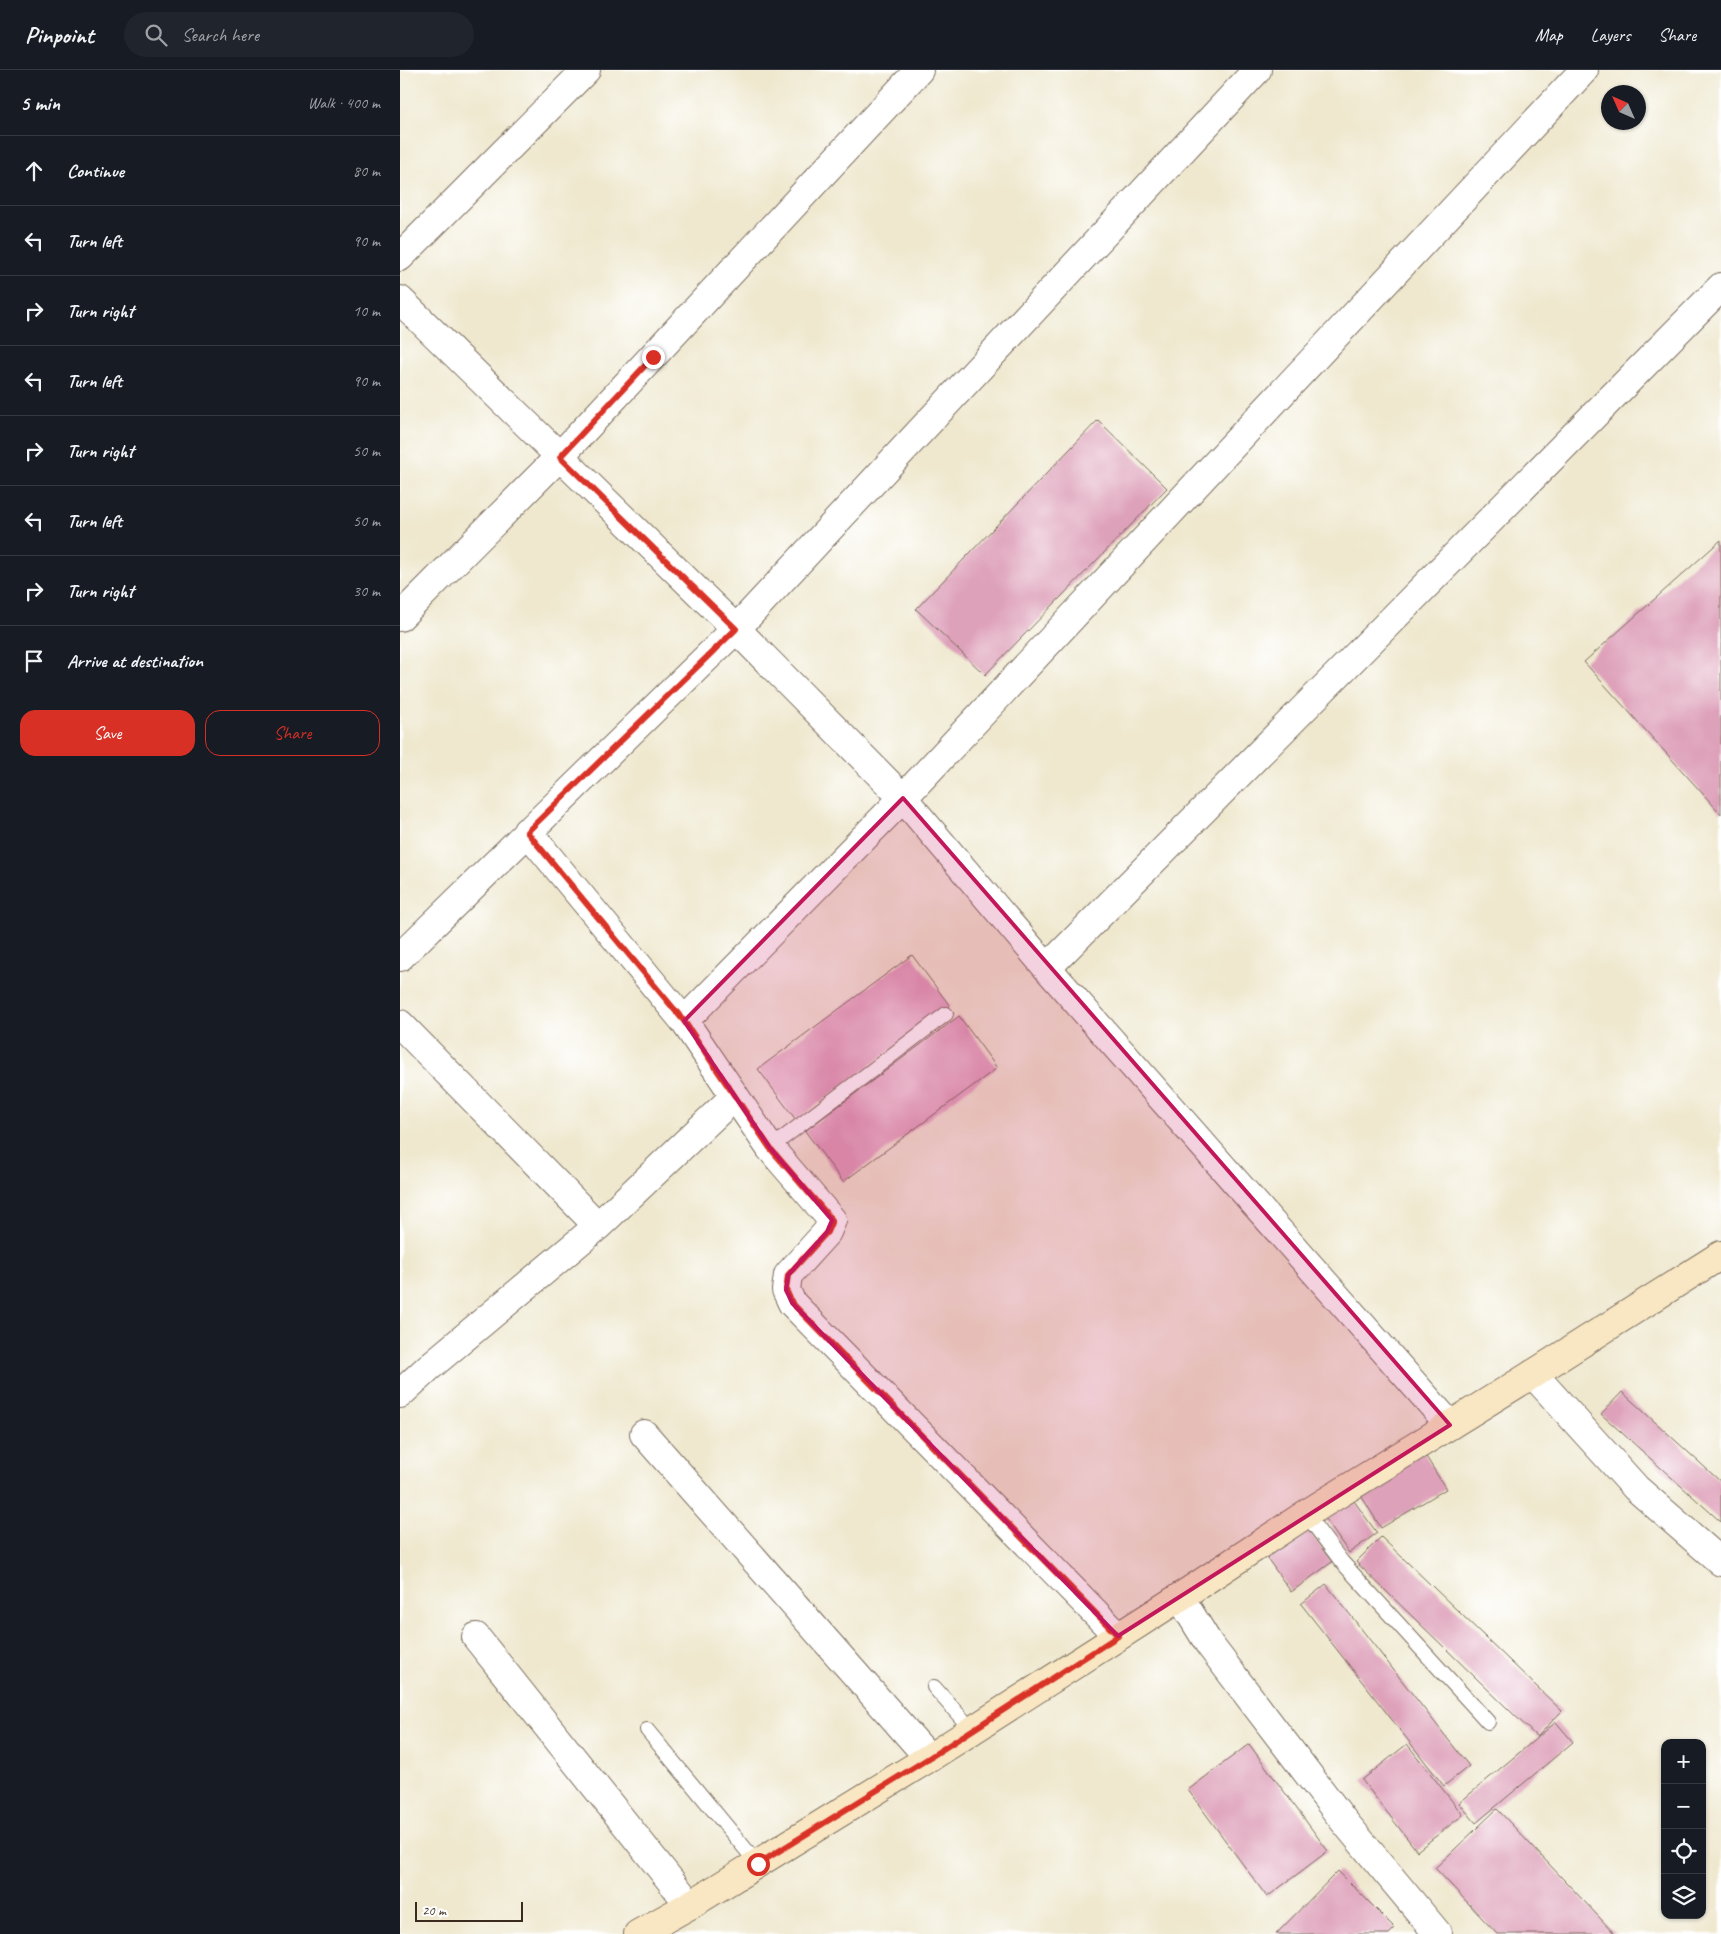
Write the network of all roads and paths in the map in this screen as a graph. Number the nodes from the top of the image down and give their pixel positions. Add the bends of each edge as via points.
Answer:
1 (586, 70) edge
2 (919, 70) edge
3 (1257, 70) edge
4 (1584, 70) edge
5 (400, 257) edge
6 (1721, 286) edge
7 (400, 300) edge
8 (560, 457) junction
9 (400, 616) edge
10 (736, 629) junction
11 (903, 798) junction
12 (527, 832) junction
13 (400, 957) edge
14 (1047, 968) junction
15 (946, 1014) dead end
16 (684, 1021) junction
17 (400, 1024) edge
18 (735, 1096) junction
19 (770, 1148) junction
20 (598, 1226) junction
21 (1721, 1255) edge
22 (1533, 1374) junction
23 (400, 1394) edge
24 (1450, 1425) junction
25 (644, 1434) dead end
26 (1306, 1514) junction
27 (1721, 1562) edge
28 (1180, 1597) junction
29 (1118, 1636) junction
30 (476, 1637) dead end
31 (934, 1687) dead end
32 (1488, 1722) dead end
33 (647, 1730) dead end
34 (972, 1730) junction
35 (929, 1758) junction
36 (758, 1864) junction
37 (690, 1905) junction
38 (638, 1934) edge
39 (1438, 1934) edge

1 - 5 street
2 - 8 street
3 - 10 street
4 - 11 street
6 - 14 street
7 - 8 street
8 - 9 street
8 - 10 street
10 - 11 street
10 - 12 street
11 - 14 street
11 - 16 street
12 - 13 street
12 - 16 street
14 - 24 street
15 - 19 lane
16 - 18 street
17 - 20 street
18 - 19 street
18 - 20 street
19 - 29 street via 832,1220 827,1232 788,1275 786,1290 792,1303
20 - 23 street
21 - 22 street
22 - 24 street
22 - 27 street via 1636,1488
24 - 26 street
25 - 35 street
26 - 28 street
26 - 32 lane via 1342,1562
28 - 29 street
28 - 39 street via 1209,1644 1326,1797
29 - 34 street
30 - 37 street
31 - 34 lane
33 - 36 lane
34 - 35 street
35 - 36 street
36 - 37 street
37 - 38 street

